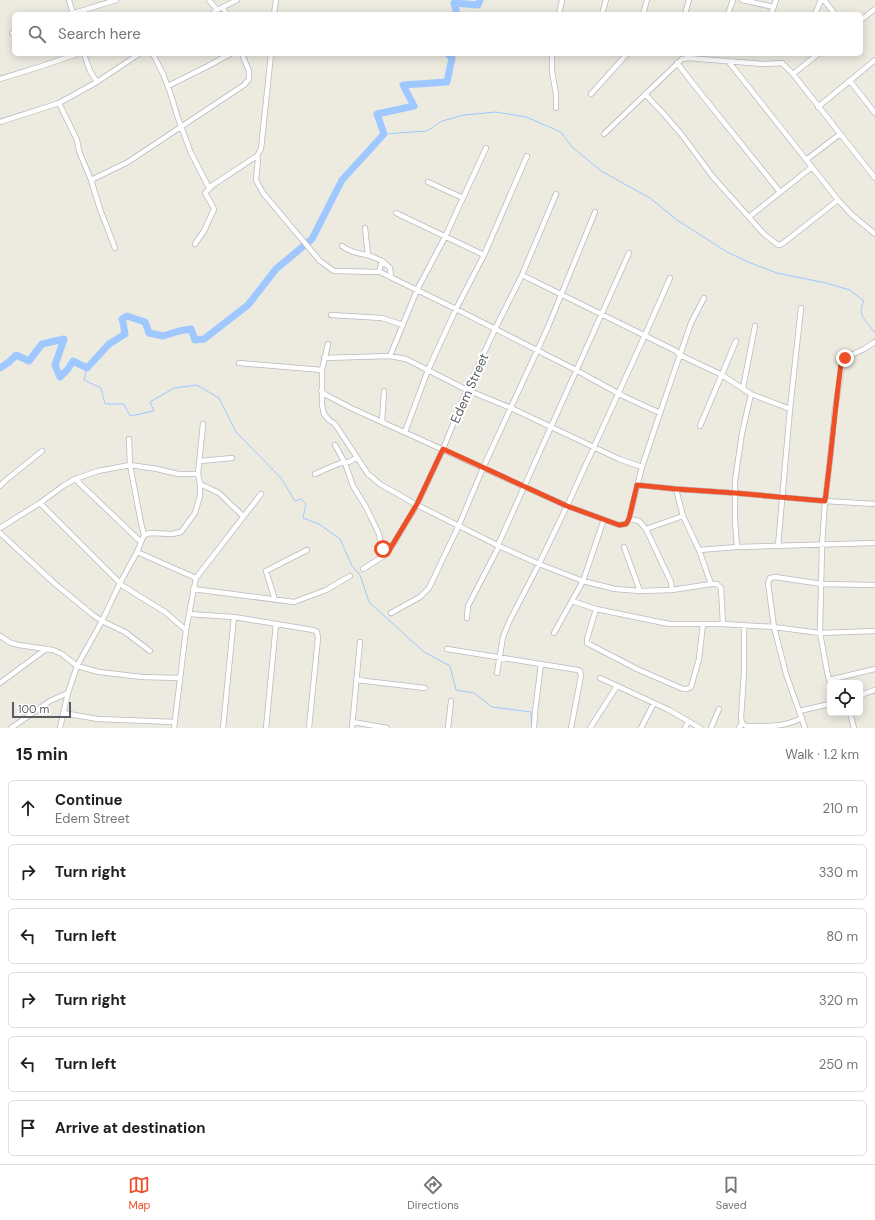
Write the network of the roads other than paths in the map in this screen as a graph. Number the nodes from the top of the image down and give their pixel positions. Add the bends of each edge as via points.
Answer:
1 (70, 0) edge
2 (116, 0) edge
3 (209, 0) edge
4 (237, 0) edge
5 (276, 0) edge
6 (562, 0) edge
7 (606, 0) edge
8 (647, 0) edge
9 (689, 0) edge
10 (732, 0) edge
11 (742, 0) edge
12 (776, 0) edge
13 (821, 0) edge
14 (824, 0) edge
15 (223, 7) junction
16 (774, 7) junction
17 (875, 9) edge
18 (217, 10) junction
19 (72, 12) edge
20 (78, 12) edge
21 (214, 12) edge
22 (225, 12) edge
23 (274, 12) edge
24 (559, 12) edge
25 (603, 12) edge
26 (644, 12) edge
27 (686, 12) edge
28 (729, 12) edge
29 (772, 12) edge
30 (816, 12) edge
31 (833, 12) edge
32 (863, 18) edge
33 (71, 56) edge
34 (86, 56) edge
35 (136, 56) edge
36 (154, 56) edge
37 (226, 56) edge
38 (243, 56) edge
39 (271, 56) edge
40 (552, 56) edge
41 (625, 56) edge
42 (816, 56) edge
43 (875, 60) edge
44 (728, 61) junction
45 (677, 63) junction
46 (793, 74) junction
47 (0, 79) edge
48 (850, 81) junction
49 (97, 82) junction
50 (168, 86) junction
51 (591, 94) dead end
52 (645, 94) junction
53 (59, 103) junction
54 (818, 107) junction
55 (556, 108) dead end
56 (875, 113) edge
57 (0, 122) edge
58 (181, 127) junction
59 (604, 134) dead end
60 (840, 134) junction
61 (486, 148) dead end
62 (257, 156) junction
63 (527, 156) dead end
64 (806, 160) junction
65 (812, 168) junction
66 (875, 178) edge
67 (91, 180) junction
68 (428, 182) dead end
69 (211, 187) junction
70 (780, 192) junction
71 (556, 194) dead end
72 (463, 198) junction
73 (838, 200) junction
74 (595, 212) dead end
75 (396, 213) dead end
76 (749, 217) junction
77 (365, 228) dead end
78 (875, 234) edge
79 (445, 237) junction
80 (195, 244) dead end
81 (342, 246) dead end
82 (115, 248) dead end
83 (629, 253) dead end
84 (368, 255) junction
85 (484, 255) junction
86 (382, 261) junction
87 (379, 272) junction
88 (522, 275) junction
89 (391, 278) junction
90 (670, 278) dead end
91 (417, 290) junction
92 (562, 295) junction
93 (704, 298) dead end
94 (456, 308) junction
95 (801, 308) dead end
96 (601, 313) junction
97 (331, 315) dead end
98 (403, 325) junction
99 (755, 326) dead end
100 (495, 329) junction
101 (645, 335) junction
102 (736, 341) dead end
103 (875, 342) edge
104 (328, 344) dead end
105 (537, 351) junction
106 (680, 355) junction
107 (390, 356) junction
108 (324, 358) junction
109 (239, 363) dead end
110 (322, 370) junction
111 (428, 370) junction
112 (576, 370) junction
113 (722, 375) junction
114 (743, 388) junction
115 (467, 390) junction
116 (321, 391) junction
117 (384, 391) dead end
118 (618, 394) junction
119 (751, 394) junction
120 (510, 408) junction
121 (790, 409) junction
122 (660, 413) junction
123 (382, 422) junction
124 (203, 424) dead end
125 (700, 426) dead end
126 (551, 427) junction
127 (405, 432) junction
128 (129, 439) dead end
129 (335, 445) dead end
130 (594, 447) junction
131 (443, 449) junction
132 (42, 451) dead end
133 (232, 458) dead end
134 (356, 458) junction
135 (200, 460) junction
136 (345, 463) junction
137 (130, 465) junction
138 (642, 467) junction
139 (483, 468) junction
140 (198, 474) junction
141 (315, 474) dead end
142 (75, 478) junction
143 (200, 484) junction
144 (637, 485) junction
145 (0, 486) edge
146 (524, 487) junction
147 (676, 489) junction
148 (735, 493) junction
149 (261, 494) dead end
150 (782, 497) junction
151 (825, 501) junction
152 (40, 503) junction
153 (417, 504) junction
154 (875, 504) edge
155 (567, 506) junction
156 (243, 516) junction
157 (683, 516) junction
158 (604, 519) junction
159 (629, 519) junction
160 (459, 525) junction
161 (0, 528) edge
162 (646, 529) junction
163 (0, 533) edge
164 (144, 535) junction
165 (141, 542) junction
166 (875, 543) edge
167 (822, 545) junction
168 (498, 546) junction
169 (778, 546) junction
170 (624, 547) dead end
171 (737, 547) junction
172 (306, 550) dead end
173 (699, 550) junction
174 (137, 552) junction
175 (387, 554) junction
176 (539, 564) junction
177 (364, 569) dead end
178 (350, 576) dead end
179 (196, 578) junction
180 (583, 581) junction
181 (120, 583) junction
182 (712, 584) junction
183 (822, 584) junction
184 (875, 585) edge
185 (193, 589) junction
186 (672, 590) junction
187 (640, 591) junction
188 (275, 600) junction
189 (572, 601) junction
190 (596, 610) junction
191 (391, 613) dead end
192 (189, 614) junction
193 (234, 617) junction
194 (467, 618) dead end
195 (102, 621) junction
196 (276, 624) junction
197 (703, 624) junction
198 (723, 624) junction
199 (744, 626) junction
200 (774, 627) junction
201 (186, 630) junction
202 (875, 631) edge
203 (554, 633) dead end
204 (820, 633) junction
205 (0, 636) edge
206 (360, 642) dead end
207 (46, 649) junction
208 (447, 649) dead end
209 (150, 651) dead end
210 (500, 658) junction
211 (541, 664) junction
212 (77, 666) junction
213 (875, 669) edge
214 (497, 673) dead end
215 (180, 678) junction
216 (600, 678) dead end
217 (357, 680) junction
218 (830, 680) edge
219 (837, 680) edge
220 (0, 683) edge
221 (617, 686) junction
222 (425, 688) dead end
223 (875, 690) edge
224 (68, 693) junction
225 (863, 694) edge
226 (452, 702) dead end
227 (654, 703) junction
228 (827, 705) edge
229 (719, 708) dead end
230 (800, 711) junction
231 (63, 713) junction
232 (851, 716) edge
233 (802, 718) junction
234 (175, 722) junction
235 (352, 722) junction
236 (688, 722) junction
237 (742, 723) junction
238 (11, 728) edge
239 (60, 728) edge
240 (175, 728) edge
241 (224, 728) edge
242 (266, 728) edge
243 (309, 728) edge
244 (352, 728) edge
245 (387, 728) edge
246 (448, 728) edge
247 (534, 728) edge
248 (571, 728) edge
249 (590, 728) edge
250 (641, 728) edge
251 (685, 728) edge
252 (700, 728) edge
253 (711, 728) edge
254 (739, 728) edge
255 (805, 728) edge
256 (854, 728) edge

1 - 19 street
2 - 20 street
3 - 18 street
4 - 15 street
5 - 23 street
6 - 24 street
7 - 25 street
8 - 26 street
9 - 27 street
10 - 28 street
11 - 16 street
12 - 16 street
13 - 30 street
14 - 31 street
15 - 18 street
15 - 22 street
16 - 29 street
17 - 32 street
18 - 21 street
33 - 47 street
34 - 49 street
35 - 49 street
36 - 50 street
37 - 50 street
38 - 58 street via 249,71 249,79
39 - 62 street via 262,142
40 - 55 street
41 - 51 street
42 - 46 street
43 - 48 street
44 - 45 street via 685,58
44 - 46 street via 782,63
44 - 64 street
45 - 52 street
45 - 70 street
46 - 54 street
48 - 54 street
48 - 56 street
49 - 53 street
50 - 58 street
52 - 59 street
52 - 76 street via 664,113 713,177
53 - 57 street
53 - 67 street via 77,140
54 - 60 street
58 - 67 street via 128,162
58 - 69 street via 194,159 208,186
60 - 64 street
60 - 66 street
61 - 72 street
62 - 69 street
62 - 87 street via 256,180 263,193 320,261 334,271
63 - 85 street
64 - 65 street
65 - 70 street
65 - 73 street
67 - 82 street
68 - 72 street
69 - 80 street via 205,193 214,209
70 - 76 street
71 - 88 street, Edem Street
72 - 79 street
73 - 76 street via 780,244 776,244 764,234
73 - 78 street
74 - 92 street
75 - 79 street
77 - 84 street
79 - 85 street
79 - 91 street
81 - 84 street via 355,253
83 - 96 street
84 - 86 street
85 - 94 street
86 - 87 street
86 - 89 street via 390,268
87 - 89 street
88 - 92 street
88 - 100 street, Edem Street
89 - 91 street
90 - 101 street
91 - 94 street
91 - 98 street
92 - 96 street
92 - 105 street
93 - 106 street via 693,317
94 - 100 street
94 - 111 street
95 - 121 street
96 - 101 street
96 - 112 street
97 - 98 street via 382,318
98 - 107 street
99 - 114 street
100 - 105 street
100 - 115 street, Edem Street
101 - 106 street
101 - 118 street
102 - 113 street
103 - 151 street via 845,358 841,364
104 - 108 street
105 - 112 street
105 - 120 street
106 - 113 street
106 - 122 street
107 - 108 street
107 - 111 street via 406,359
108 - 110 street
109 - 110 street
110 - 116 street
111 - 115 street
111 - 127 street
112 - 118 street
112 - 126 street
113 - 114 street
113 - 125 street
114 - 119 street
115 - 120 street
115 - 131 street, Edem Street
116 - 123 street via 326,396
116 - 134 street via 324,414 335,424
117 - 123 street
118 - 122 street
118 - 130 street
119 - 121 street
119 - 148 street via 742,433
120 - 126 street
120 - 139 street
121 - 150 street
122 - 138 street
123 - 127 street
124 - 135 street
126 - 130 street
126 - 146 street
127 - 131 street
128 - 137 street
129 - 136 street
130 - 138 street
130 - 155 street
131 - 139 street
131 - 153 street, Edem Street
132 - 145 street
133 - 135 street
134 - 136 street
134 - 153 street via 368,474 380,484
135 - 140 street
136 - 141 street
136 - 175 street via 353,486
137 - 140 street via 178,474
137 - 142 street
137 - 164 street
138 - 144 street
139 - 146 street
139 - 160 street
140 - 143 street
142 - 152 street
142 - 165 street
143 - 156 street via 219,493
143 - 164 street via 195,513 181,532
144 - 147 street
144 - 159 street
146 - 155 street
146 - 168 street
147 - 148 street
147 - 157 street
148 - 150 street
148 - 171 street
149 - 156 street
150 - 151 street
150 - 169 street
151 - 154 street
151 - 167 street
152 - 161 street
152 - 181 street
153 - 160 street
153 - 175 street, Edem Street
155 - 158 street
155 - 176 street
156 - 179 street
157 - 162 street
157 - 173 street
158 - 159 street via 619,525 626,524
158 - 180 street
159 - 162 street via 639,521
160 - 168 street
160 - 191 street via 429,588 420,597
162 - 186 street via 671,582
163 - 195 street via 54,583
164 - 165 street
165 - 174 street
166 - 167 street
167 - 169 street
167 - 183 street
168 - 176 street
168 - 194 street via 468,606
169 - 171 street
170 - 187 street
171 - 173 street
172 - 188 street via 266,571
173 - 182 street
174 - 179 street
174 - 181 street
175 - 177 street, Edem Street
176 - 180 street
176 - 210 street via 509,622
178 - 188 street via 326,590 294,602
179 - 185 street
180 - 187 street via 615,589
180 - 189 street
181 - 195 street
181 - 201 street via 165,612
182 - 186 street
182 - 198 street via 717,584 721,588
183 - 184 street
183 - 200 street via 770,578 768,583
183 - 204 street
185 - 188 street
185 - 192 street
186 - 187 street
189 - 190 street
189 - 203 street
190 - 197 street via 669,624
190 - 197 street via 587,643 683,689 691,687 699,659
192 - 193 street
192 - 201 street
193 - 196 street
193 - 241 street
195 - 209 street via 125,632
195 - 212 street
196 - 242 street
196 - 243 street via 318,633
197 - 198 street
198 - 199 street
199 - 200 street
199 - 237 street
200 - 204 street
200 - 230 street via 786,674
201 - 215 street
202 - 204 street
204 - 218 street
205 - 207 street via 10,643
206 - 217 street
207 - 212 street via 62,654
207 - 220 street
208 - 210 street
210 - 211 street
210 - 214 street
211 - 247 street
211 - 248 street via 578,670 581,674
212 - 215 street via 99,672
212 - 224 street
213 - 219 street
215 - 234 street
216 - 221 street
217 - 222 street
217 - 235 street
221 - 227 street
221 - 249 street
223 - 225 street
224 - 231 street
224 - 238 street via 50,701
226 - 246 street
227 - 236 street
227 - 250 street
228 - 230 street
229 - 253 street
230 - 233 street
231 - 234 street via 98,719
231 - 239 street
232 - 256 street
233 - 237 street via 777,726 746,726
233 - 255 street
234 - 240 street
235 - 244 street
235 - 245 street
236 - 251 street
236 - 252 street
237 - 254 street

